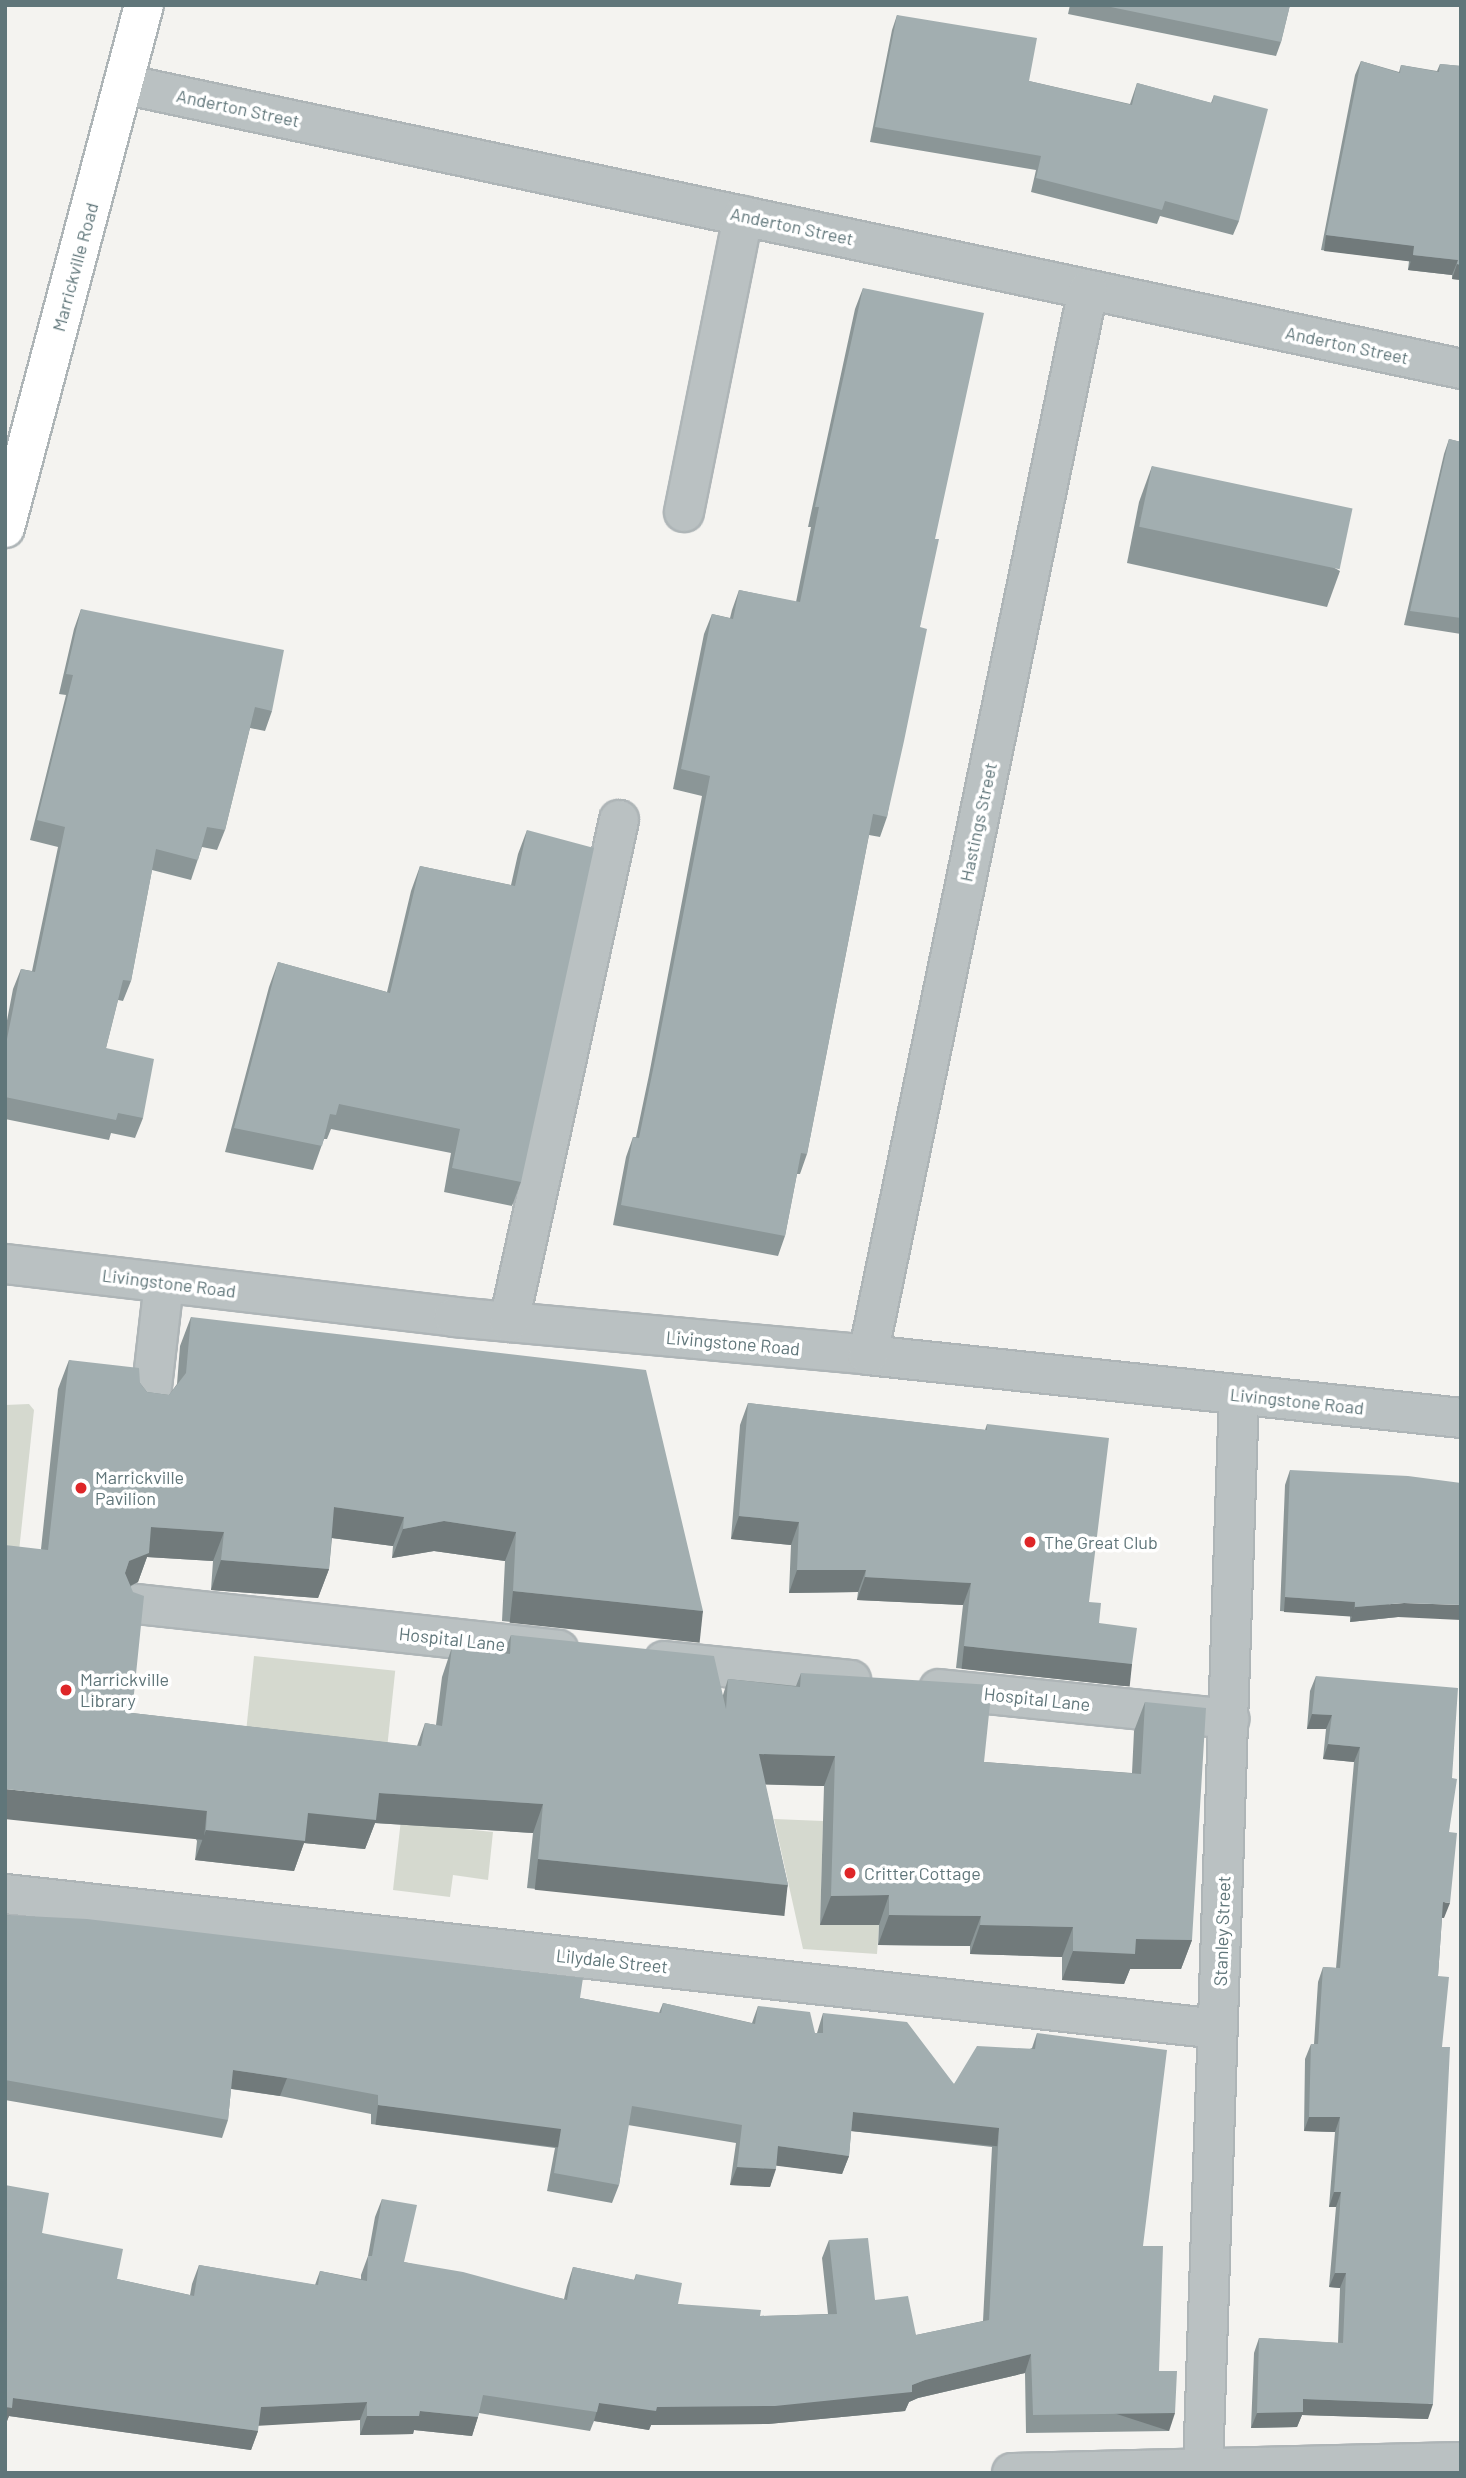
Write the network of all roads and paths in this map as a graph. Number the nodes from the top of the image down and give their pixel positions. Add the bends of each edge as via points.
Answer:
1 (144, 5) edge
2 (123, 84) junction
3 (743, 216) junction
4 (1088, 290) junction
5 (1461, 369) edge
6 (684, 513) dead end
7 (7, 514) edge
8 (619, 820) dead end
9 (5, 1264) edge
10 (164, 1283) junction
11 (509, 1322) junction
12 (868, 1355) junction
13 (1239, 1395) junction
14 (150, 1405) edge
15 (1461, 1418) edge
16 (136, 1604) edge
17 (589, 1653) edge
18 (631, 1658) edge
19 (1229, 1719) junction
20 (5, 1894) edge
21 (1218, 2029) junction
22 (1455, 2466) edge
23 (1203, 2468) junction
24 (1012, 2473) edge

1 - 2 main road, Marrickville Road
2 - 3 street, Anderton Street
2 - 7 main road, Marrickville Road
3 - 4 street, Anderton Street
3 - 6 street
4 - 5 street, Anderton Street
4 - 12 street, Hastings Street
8 - 11 street
9 - 10 street, Livingstone Road
10 - 11 street, Livingstone Road
10 - 14 street
11 - 12 street, Livingstone Road
12 - 13 street, Livingstone Road
13 - 15 street, Livingstone Road
13 - 19 street, Stanley Street
16 - 17 street, Hospital Lane
18 - 19 street, Hospital Lane
19 - 21 street, Stanley Street
20 - 21 street, Lilydale Street
21 - 23 street, Stanley Street
22 - 23 street
23 - 24 street

